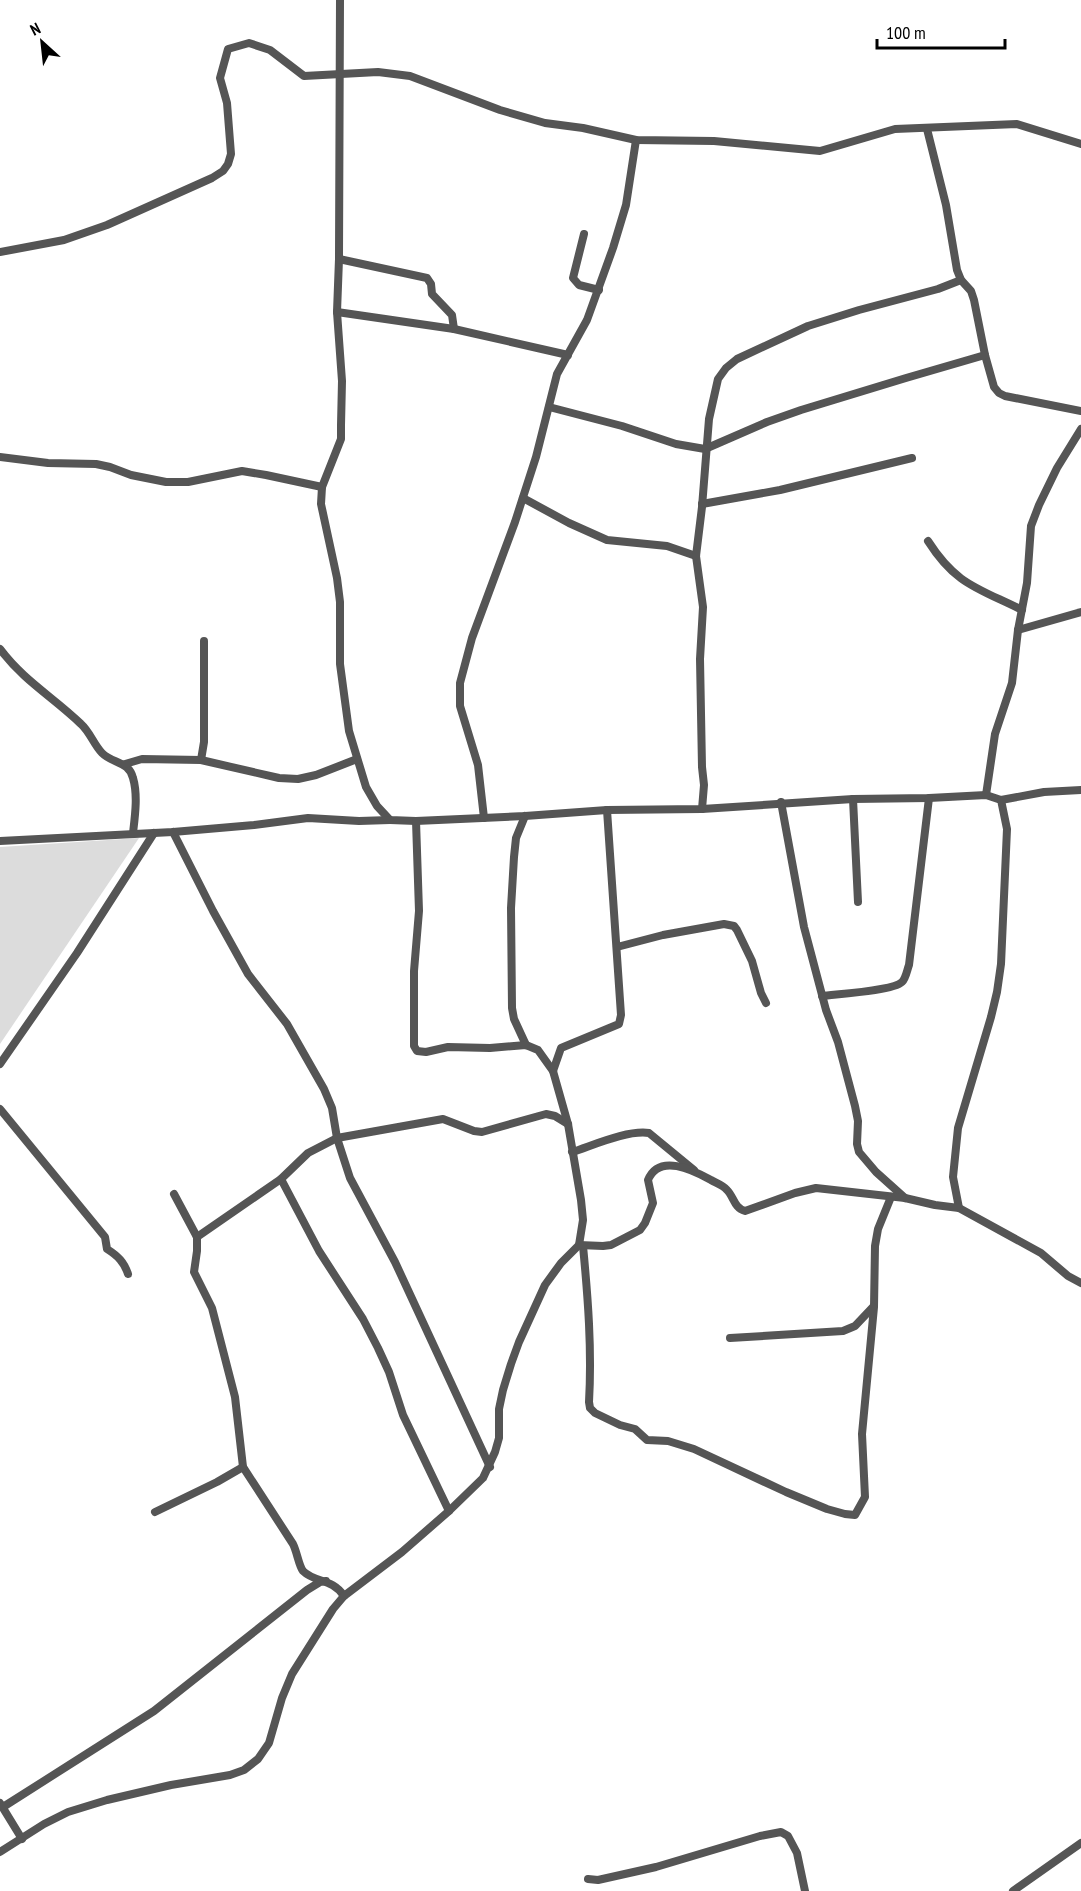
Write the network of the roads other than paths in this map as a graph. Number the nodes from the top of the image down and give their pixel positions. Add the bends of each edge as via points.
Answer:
1 (340, 0) edge
2 (338, 73) junction
3 (927, 129) junction
4 (636, 140) junction
5 (1081, 144) edge
6 (584, 234) dead end
7 (0, 252) edge
8 (339, 259) junction
9 (962, 279) junction
10 (598, 290) junction
11 (337, 312) junction
12 (454, 329) junction
13 (568, 355) junction
14 (985, 355) junction
15 (549, 407) junction
16 (1081, 411) edge
17 (1081, 429) edge
18 (705, 450) junction
19 (0, 457) edge
20 (912, 458) dead end
21 (322, 488) junction
22 (523, 498) junction
23 (702, 504) junction
24 (928, 541) dead end
25 (696, 556) junction
26 (1022, 610) junction
27 (1081, 612) edge
28 (1018, 630) junction
29 (204, 641) dead end
30 (0, 649) edge
31 (357, 759) junction
32 (201, 760) junction
33 (125, 764) junction
34 (1081, 790) edge
35 (986, 795) junction
36 (853, 798) junction
37 (930, 798) junction
38 (1001, 800) junction
39 (781, 802) junction
40 (702, 808) junction
41 (607, 810) junction
42 (525, 816) junction
43 (484, 818) junction
44 (390, 820) junction
45 (416, 821) junction
46 (173, 832) junction
47 (133, 833) junction
48 (153, 833) junction
49 (0, 841) edge
50 (858, 902) dead end
51 (617, 947) junction
52 (822, 996) junction
53 (766, 1003) dead end
54 (526, 1045) junction
55 (0, 1064) edge
56 (553, 1071) junction
57 (0, 1109) edge
58 (568, 1124) junction
59 (337, 1138) junction
60 (572, 1152) junction
61 (694, 1170) junction
62 (281, 1179) junction
63 (174, 1194) dead end
64 (891, 1197) junction
65 (905, 1198) junction
66 (958, 1208) junction
67 (197, 1237) junction
68 (581, 1245) junction
69 (128, 1274) dead end
70 (1081, 1283) edge
71 (874, 1307) junction
72 (730, 1338) dead end
73 (243, 1467) junction
74 (490, 1467) junction
75 (449, 1511) junction
76 (155, 1512) dead end
77 (326, 1581) junction
78 (344, 1596) junction
79 (1, 1805) edge
80 (22, 1839) junction
81 (1081, 1843) edge
82 (0, 1852) edge
83 (588, 1879) dead end
84 (803, 1891) edge
85 (1013, 1891) edge

1 - 2 street
2 - 4 street via 410,76 500,110 553,125
2 - 7 street via 304,75 270,50 249,43 228,49 220,78 227,103 231,154 223,171 107,225 64,240
2 - 8 street
3 - 4 street via 895,129 820,151 714,141
3 - 5 street via 1017,124
3 - 9 street
4 - 10 street via 626,205
6 - 10 street via 573,278 579,285
8 - 11 street
8 - 12 street via 427,278 432,294 452,315
9 - 14 street via 974,300
9 - 18 street via 938,290 808,326 737,359 718,379
10 - 13 street
11 - 12 street
11 - 21 street via 341,439
12 - 13 street
13 - 15 street via 557,374
14 - 16 street via 999,393
14 - 18 street via 801,410
15 - 18 street
15 - 22 street
17 - 26 street via 1057,468 1031,526
18 - 23 street
19 - 21 street via 96,464 166,482 188,482 242,471
20 - 23 street via 780,490
21 - 31 street via 321,504 340,602 345,708
22 - 25 street via 607,540 667,546
22 - 43 street via 472,638 460,683 460,705 478,765
23 - 25 street
24 - 26 street via 965,583
25 - 40 street via 703,607
26 - 28 street
27 - 28 street
28 - 35 street via 1012,683 995,734
29 - 32 street
30 - 33 street via 35,686 82,724 101,752
31 - 32 street via 298,779
31 - 44 street via 366,787
32 - 33 street via 142,759
33 - 47 street via 134,778
34 - 38 street
35 - 37 street
35 - 38 street
36 - 37 street
36 - 39 street
36 - 50 street
37 - 52 street via 904,979 886,988
38 - 66 street via 1006,829 1001,964 991,1017 957,1128 953,1177
39 - 40 street
39 - 52 street via 804,927
40 - 41 street
41 - 42 street
41 - 51 street
42 - 43 street
42 - 54 street via 516,838 511,942 512,1008
43 - 45 street
44 - 45 street
44 - 46 street via 308,818
45 - 54 street via 419,911 414,1046 417,1051 426,1052 448,1047
46 - 48 street
46 - 59 street via 248,974 287,1024 324,1089
47 - 48 street
47 - 49 street
48 - 55 street
51 - 53 street via 714,925 734,926 752,961
51 - 56 street via 619,1024 561,1048
52 - 65 street via 855,1106 859,1152
54 - 56 street via 538,1050
56 - 58 street
57 - 69 street via 105,1237 107,1249 125,1265
58 - 59 street via 546,1114 482,1132 443,1119
58 - 60 street
59 - 62 street via 308,1152
59 - 74 street via 350,1178 395,1262
60 - 61 street via 627,1135 649,1133
60 - 68 street via 583,1220
61 - 64 street via 724,1187 738,1208 745,1211 816,1188
61 - 68 street via 671,1165 654,1170 648,1180 653,1203 640,1230 611,1245
62 - 67 street
62 - 75 street via 319,1251 368,1329
63 - 67 street
64 - 65 street
64 - 71 street via 874,1246
65 - 66 street
66 - 70 street via 1041,1253
67 - 73 street via 194,1275 212,1308 235,1397
68 - 71 street via 591,1350 590,1408 635,1429 647,1440 694,1449 786,1492 845,1514 855,1515 865,1497 862,1434
68 - 74 street via 544,1285 519,1342 503,1390 498,1438
71 - 72 street via 855,1326 843,1331
73 - 76 street
73 - 77 street via 293,1544 302,1570
74 - 75 street
75 - 78 street
77 - 78 street
77 - 79 street via 307,1590 154,1711
78 - 80 street via 292,1674 269,1743 244,1770 78,1809
79 - 80 street
80 - 82 street
81 - 85 street
83 - 84 street via 656,1867 781,1832 788,1836 797,1853

